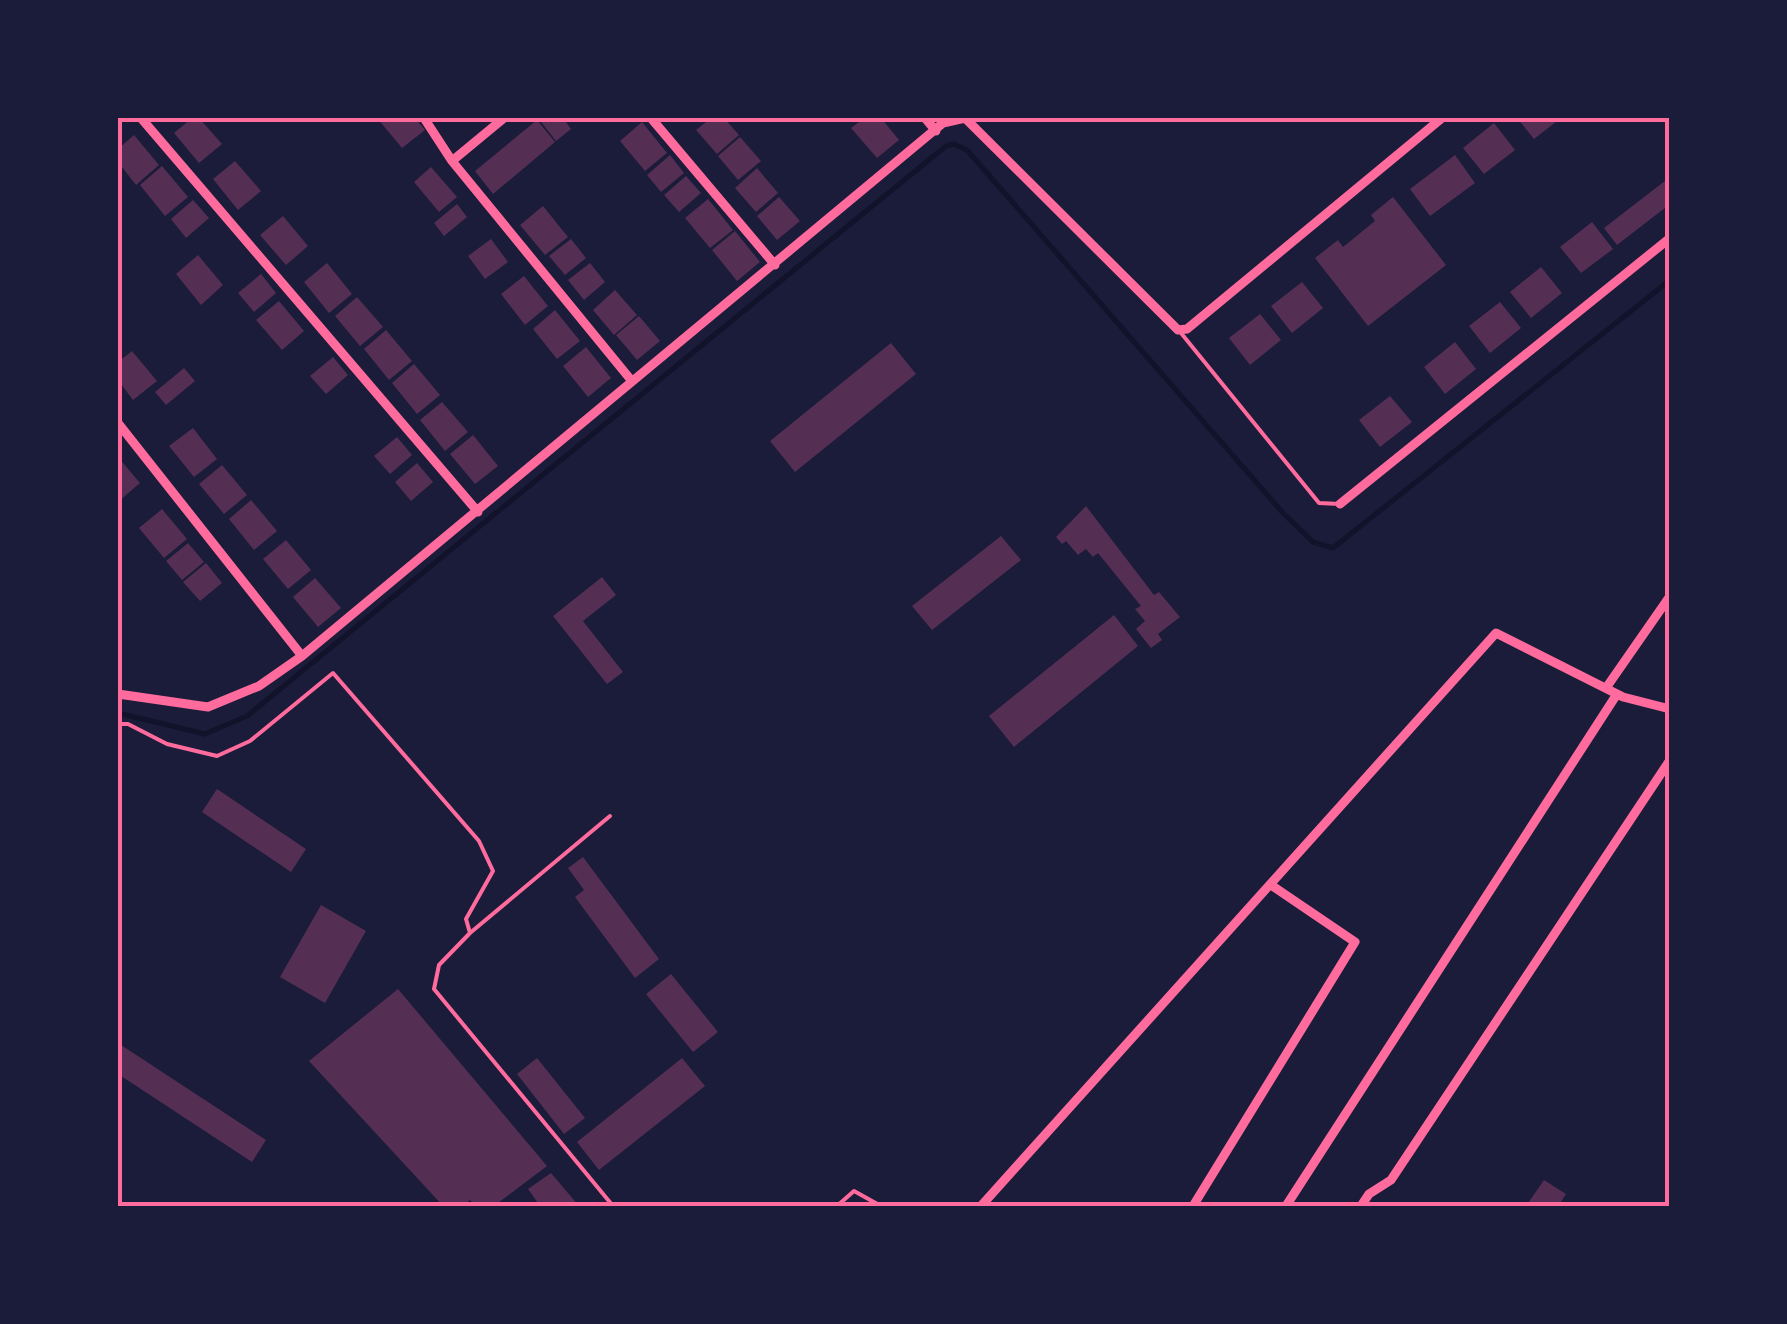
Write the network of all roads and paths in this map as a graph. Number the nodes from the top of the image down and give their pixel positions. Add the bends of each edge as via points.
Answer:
1 (140, 118) edge
2 (424, 118) edge
3 (504, 118) edge
4 (651, 118) edge
5 (925, 118) edge
6 (1442, 118) edge
7 (941, 124) edge
8 (452, 161) junction
9 (1670, 238) edge
10 (775, 266) junction
11 (1178, 330) junction
12 (631, 380) junction
13 (118, 422) edge
14 (1340, 504) joint
15 (478, 512) junction
16 (1670, 596) edge
17 (302, 656) junction
18 (1606, 688) junction
19 (118, 694) edge
20 (1617, 694) junction
21 (1670, 710) edge
22 (118, 724) edge
23 (1670, 760) edge
24 (610, 816) dead end
25 (1271, 885) junction
26 (470, 933) junction
27 (613, 1206) edge
28 (837, 1206) edge
29 (881, 1206) edge
30 (982, 1206) edge
31 (1193, 1206) edge
32 (1286, 1206) edge
33 (1361, 1206) edge

1 - 15 street
2 - 8 street
3 - 8 street
4 - 10 street
5 - 7 street
6 - 11 street
7 - 10 street
7 - 11 street via 964,118
8 - 12 street
9 - 14 street
10 - 12 street
11 - 14 lane via 1319,503
12 - 15 street
13 - 17 street
15 - 17 street
16 - 18 street
17 - 19 street via 208,708
18 - 20 street
18 - 25 street via 1496,633
20 - 21 street
20 - 32 street
22 - 26 lane via 216,756 250,742 333,673 479,841 492,871 466,919
23 - 33 street via 1391,1180
24 - 26 lane
25 - 30 street
25 - 31 street via 1355,942
26 - 27 lane via 440,965 434,988
28 - 29 lane via 854,1191

